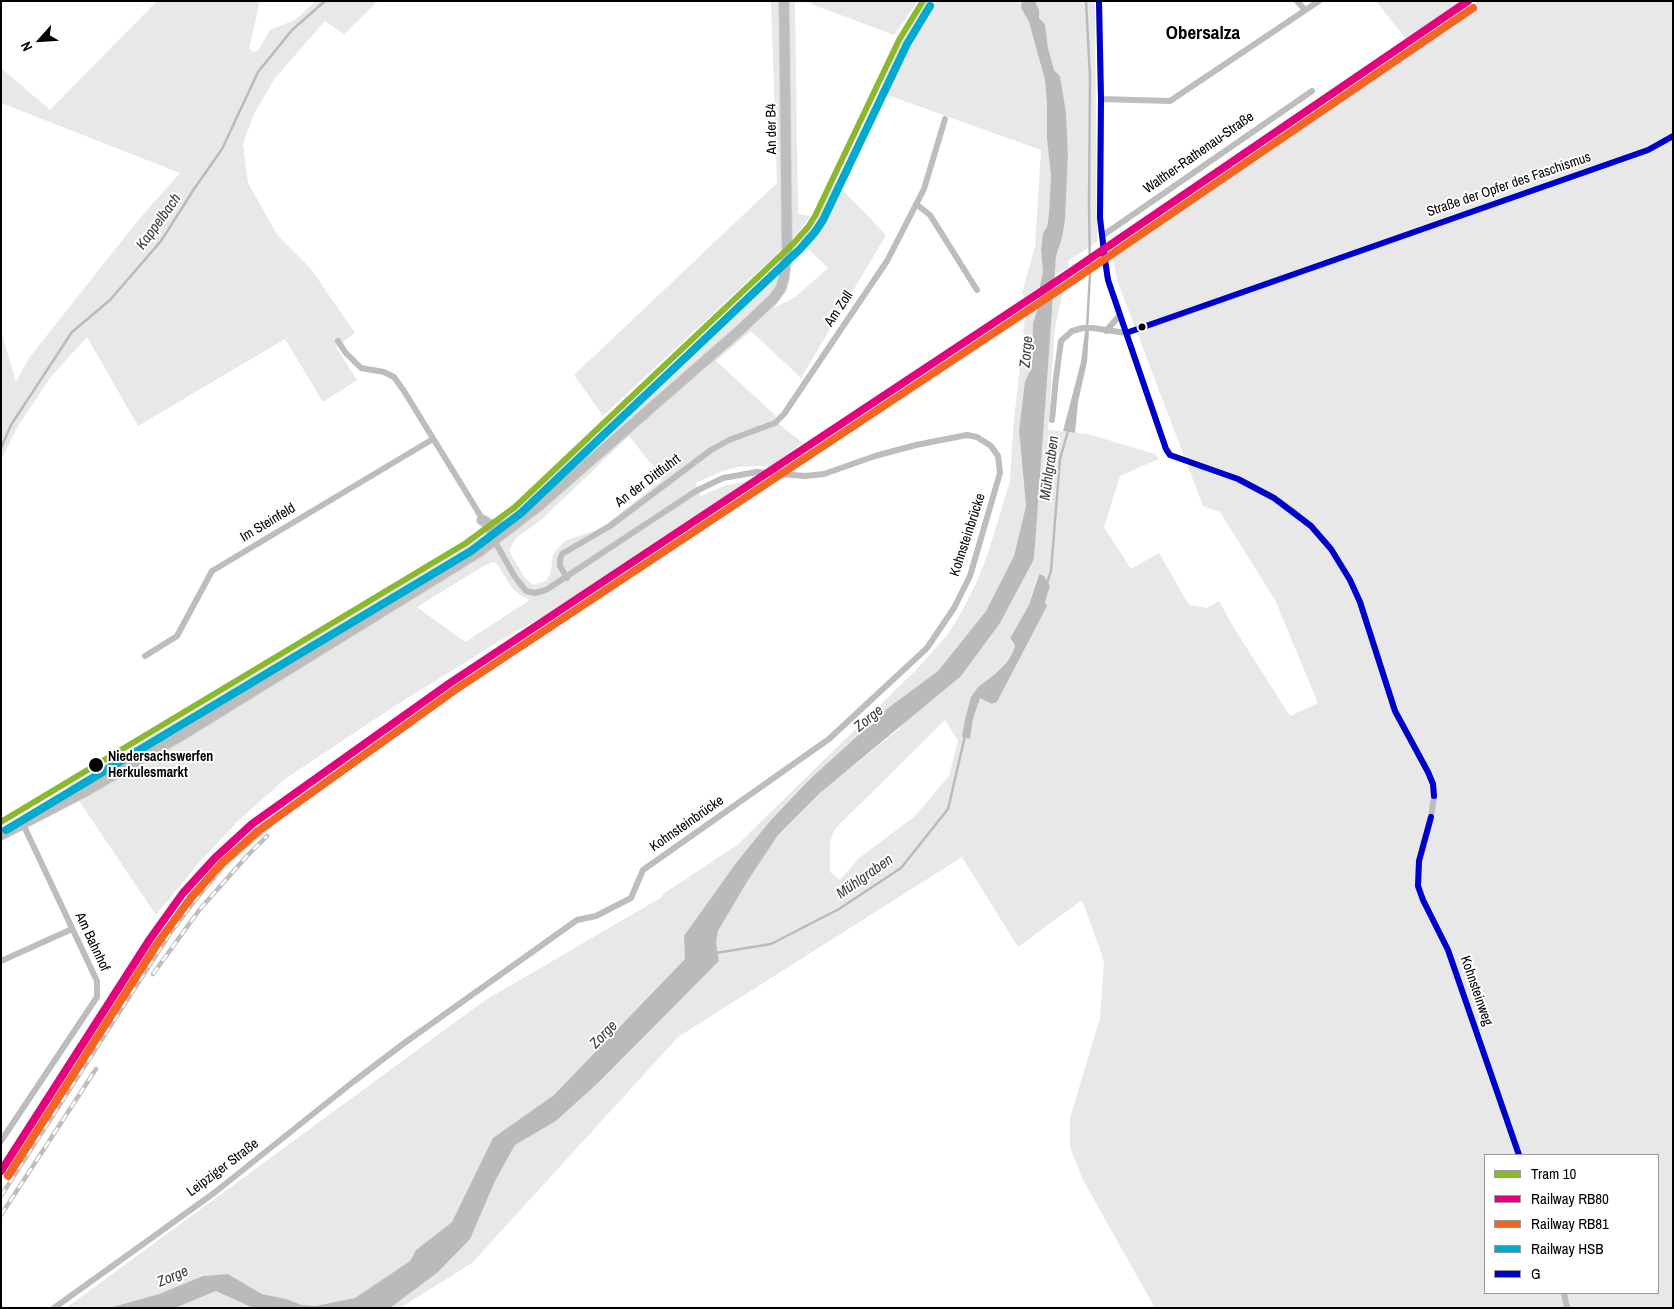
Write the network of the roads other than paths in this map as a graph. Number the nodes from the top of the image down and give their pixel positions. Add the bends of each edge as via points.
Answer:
1 (1099, 1) edge
2 (1297, 1) edge
3 (1319, 1) edge
4 (784, 5) edge
5 (1305, 10) junction
6 (1312, 91) dead end
7 (1102, 99) junction
8 (945, 118) dead end
9 (1673, 136) edge
10 (916, 204) junction
11 (1102, 236) junction
12 (977, 290) dead end
13 (1120, 315) junction
14 (1106, 330) junction
15 (1126, 333) junction
16 (338, 341) dead end
17 (1052, 420) dead end
18 (775, 423) joint
19 (433, 440) junction
20 (482, 520) junction
21 (515, 524) junction
22 (495, 540) junction
23 (567, 578) junction
24 (145, 656) dead end
25 (23, 824) junction
26 (1, 835) edge
27 (72, 929) junction
28 (1, 961) edge
29 (403, 1044) joint
30 (1, 1141) edge
31 (1519, 1154) edge
32 (1564, 1294) edge
33 (54, 1308) edge
34 (1567, 1308) edge

1 - 7 street, Kohnsteinweg
2 - 5 street
3 - 5 street
4 - 21 main road, An der B4 via 788,249 781,288 739,331
5 - 7 street via 1170,101
6 - 11 street, Walther-Rathenau-Straße
7 - 11 street, Kohnsteinweg
8 - 10 street, Am Zoll via 924,189
9 - 15 street, Straße der Opfer des Faschismus via 1648,150
10 - 12 street via 930,215
10 - 18 street, Am Zoll via 887,261
11 - 13 street, Kohnsteinweg via 1108,280
13 - 14 street
13 - 15 street, Kohnsteinweg
14 - 15 street
14 - 17 street via 1083,328 1072,331 1061,341
15 - 31 street, Kohnsteinweg via 1170,455 1238,479 1293,511 1331,549 1350,580 1395,711 1433,784 1431,817 1419,861 1418,886 1448,950
16 - 19 street via 361,368 394,377
18 - 23 street, An der Dittfuhrt via 711,450 610,526 562,554 560,566
19 - 20 street
19 - 24 street, Im Steinfeld via 212,571 178,636
20 - 21 main road via 494,527
20 - 22 street
21 - 22 main road, An der B4
22 - 23 street, Kohnsteinbrücke via 526,591 546,590
22 - 25 main road, An der B4 via 399,603 184,734
23 - 29 street, Kohnsteinbrücke via 696,491 739,474 824,474 875,456 967,435 977,436 998,456 1000,473 970,576 954,608 927,648 829,739 642,870 631,898 596,916 577,920
25 - 26 main road, An der B4
25 - 27 street, Am Bahnhof
27 - 28 street
27 - 30 street, Am Bahnhof via 97,981 97,997
29 - 33 street, Leipziger Straße via 214,1193
32 - 34 street

